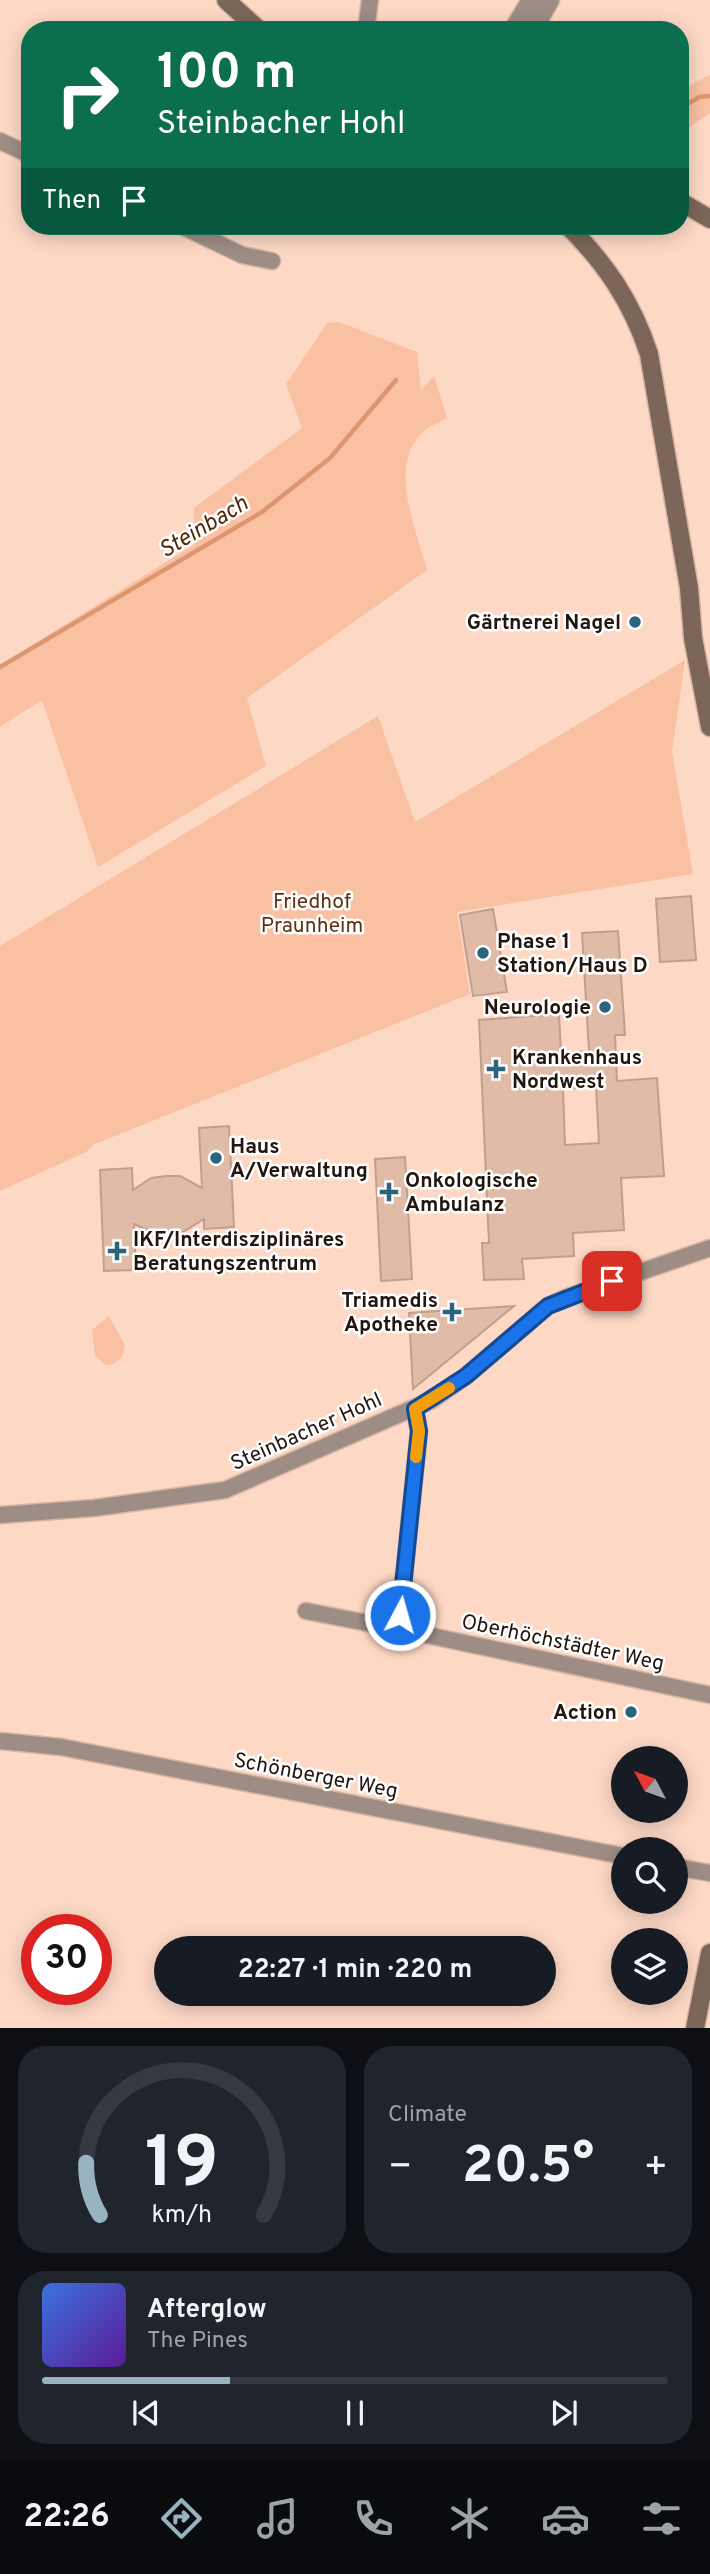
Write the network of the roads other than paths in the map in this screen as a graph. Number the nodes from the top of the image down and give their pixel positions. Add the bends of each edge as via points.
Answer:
1 (226, 0) edge
2 (370, 0) edge
3 (531, 0) edge
4 (550, 0) edge
5 (249, 21) edge
6 (367, 21) edge
7 (518, 21) edge
8 (538, 21) edge
9 (0, 141) edge
10 (21, 151) edge
11 (689, 207) edge
12 (710, 219) edge
13 (200, 235) edge
14 (577, 235) edge
15 (586, 235) edge
16 (593, 251) junction
17 (272, 261) dead end
18 (707, 692) edge
19 (710, 727) edge
20 (710, 1248) edge
21 (415, 1409) junction
22 (0, 1515) edge
23 (306, 1611) dead end
24 (408, 1631) junction
25 (710, 1695) edge
26 (0, 1741) edge
27 (611, 1854) edge
28 (688, 1869) edge
29 (710, 1873) edge
30 (710, 1953) edge
31 (695, 2028) edge

1 - 5 main road
2 - 6 street
3 - 7 street
4 - 8 street
9 - 10 street
11 - 12 main road
13 - 17 street via 242,256
14 - 16 main road
15 - 16 main road
16 - 18 main road via 626,297 649,354 690,615
18 - 19 main road
20 - 21 street, Steinbacher Hohl via 548,1306 466,1376
21 - 22 street, Steinbacher Hohl via 225,1490
21 - 24 street via 419,1431 400,1615
23 - 24 street, Oberhöchstädter Weg
24 - 25 street, Oberhöchstädter Weg
26 - 27 street, Schönberger Weg via 61,1747
28 - 29 street
30 - 31 main road

